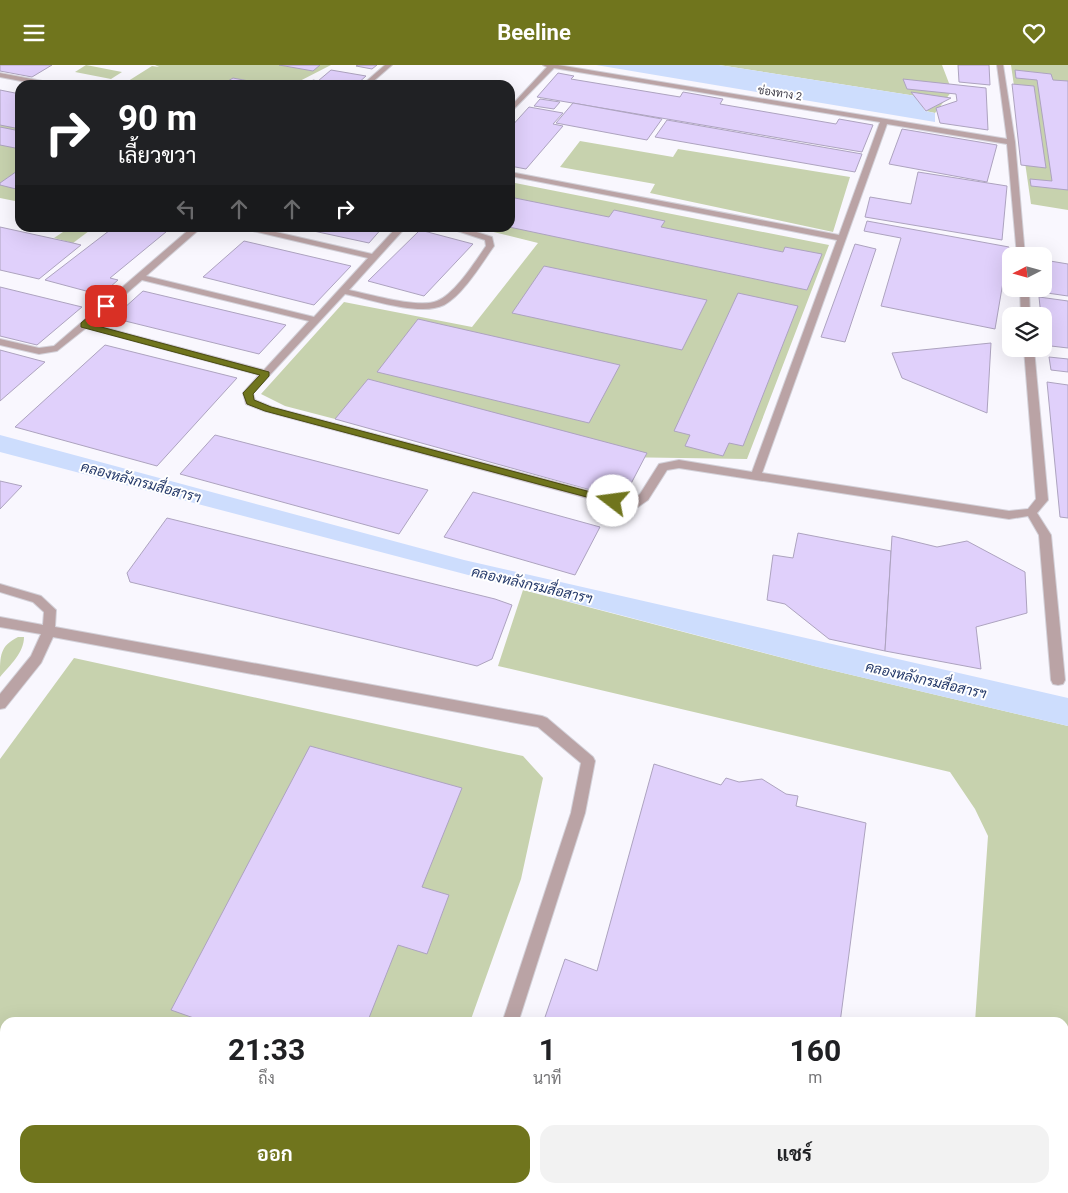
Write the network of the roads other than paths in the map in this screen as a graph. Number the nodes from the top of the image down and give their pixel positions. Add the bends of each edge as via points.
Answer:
1 (389, 65) edge
2 (549, 65) edge
3 (1000, 65) edge
4 (0, 75) edge
5 (26, 80) edge
6 (371, 80) edge
7 (515, 105) edge
8 (884, 121) junction
9 (1011, 142) junction
10 (515, 175) edge
11 (192, 232) edge
12 (262, 232) edge
13 (397, 232) edge
14 (469, 232) edge
15 (842, 238) junction
16 (1020, 247) edge
17 (374, 257) junction
18 (140, 277) junction
19 (343, 291) junction
20 (316, 320) junction
21 (84, 325) junction
22 (0, 342) edge
23 (1030, 357) edge
24 (266, 374) junction
25 (756, 475) junction
26 (1031, 511) junction
27 (0, 588) edge
28 (0, 623) edge
29 (49, 631) junction
30 (1058, 679) dead end
31 (0, 704) edge
32 (512, 1017) edge

1 - 6 street
2 - 7 street
2 - 8 street, ช่องทาง 2
3 - 9 street
4 - 5 street
8 - 9 street, ช่องทาง 2
8 - 15 street
9 - 16 street
10 - 15 street
11 - 18 street
12 - 17 street
13 - 17 street
14 - 19 street via 489,239 490,246 463,282 440,304 424,307
15 - 25 street
17 - 19 street
18 - 20 street
18 - 21 street
19 - 20 street
20 - 24 street
21 - 22 street via 57,348 39,351
21 - 24 street
23 - 26 street via 1042,500
24 - 25 street via 248,393 250,401 268,409 613,501 634,504 644,497 663,467 678,464
25 - 26 street via 1009,515
26 - 30 street via 1045,535
27 - 29 street via 37,599 50,610
28 - 29 street
29 - 31 street via 36,659
29 - 32 street via 542,722 588,761 578,813

